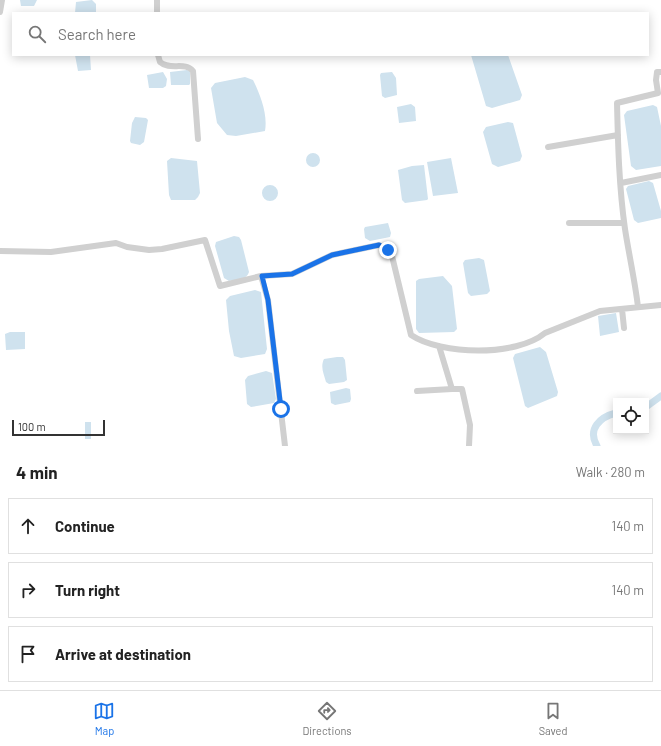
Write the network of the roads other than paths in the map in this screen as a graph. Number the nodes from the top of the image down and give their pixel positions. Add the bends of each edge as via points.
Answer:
1 (2, 0) edge
2 (157, 0) edge
3 (0, 12) edge
4 (157, 12) edge
5 (158, 56) edge
6 (661, 72) edge
7 (618, 135) junction
8 (198, 139) dead end
9 (548, 146) dead end
10 (661, 175) edge
11 (621, 183) junction
12 (624, 222) junction
13 (569, 223) dead end
14 (0, 251) edge
15 (262, 276) junction
16 (661, 305) edge
17 (638, 307) junction
18 (622, 309) junction
19 (624, 328) dead end
20 (439, 346) junction
21 (452, 388) junction
22 (417, 391) dead end
23 (285, 446) edge
24 (469, 446) edge

1 - 3 street
2 - 4 street
5 - 8 street via 160,62 165,65 186,66 193,71
6 - 7 street via 658,72 656,80 658,93 617,103
7 - 9 street
7 - 11 street
10 - 11 street
11 - 12 street
12 - 13 street
12 - 17 street via 636,282
14 - 15 street via 51,252 116,243 149,250 205,240 220,286
15 - 20 street via 292,274 332,255 379,245 392,256 411,335 418,340
15 - 23 street via 268,300
16 - 17 street
17 - 18 street
18 - 19 street
18 - 20 street via 600,311 545,333 537,339 505,349 476,350
20 - 21 street
21 - 22 street
21 - 24 street via 462,389 470,425

